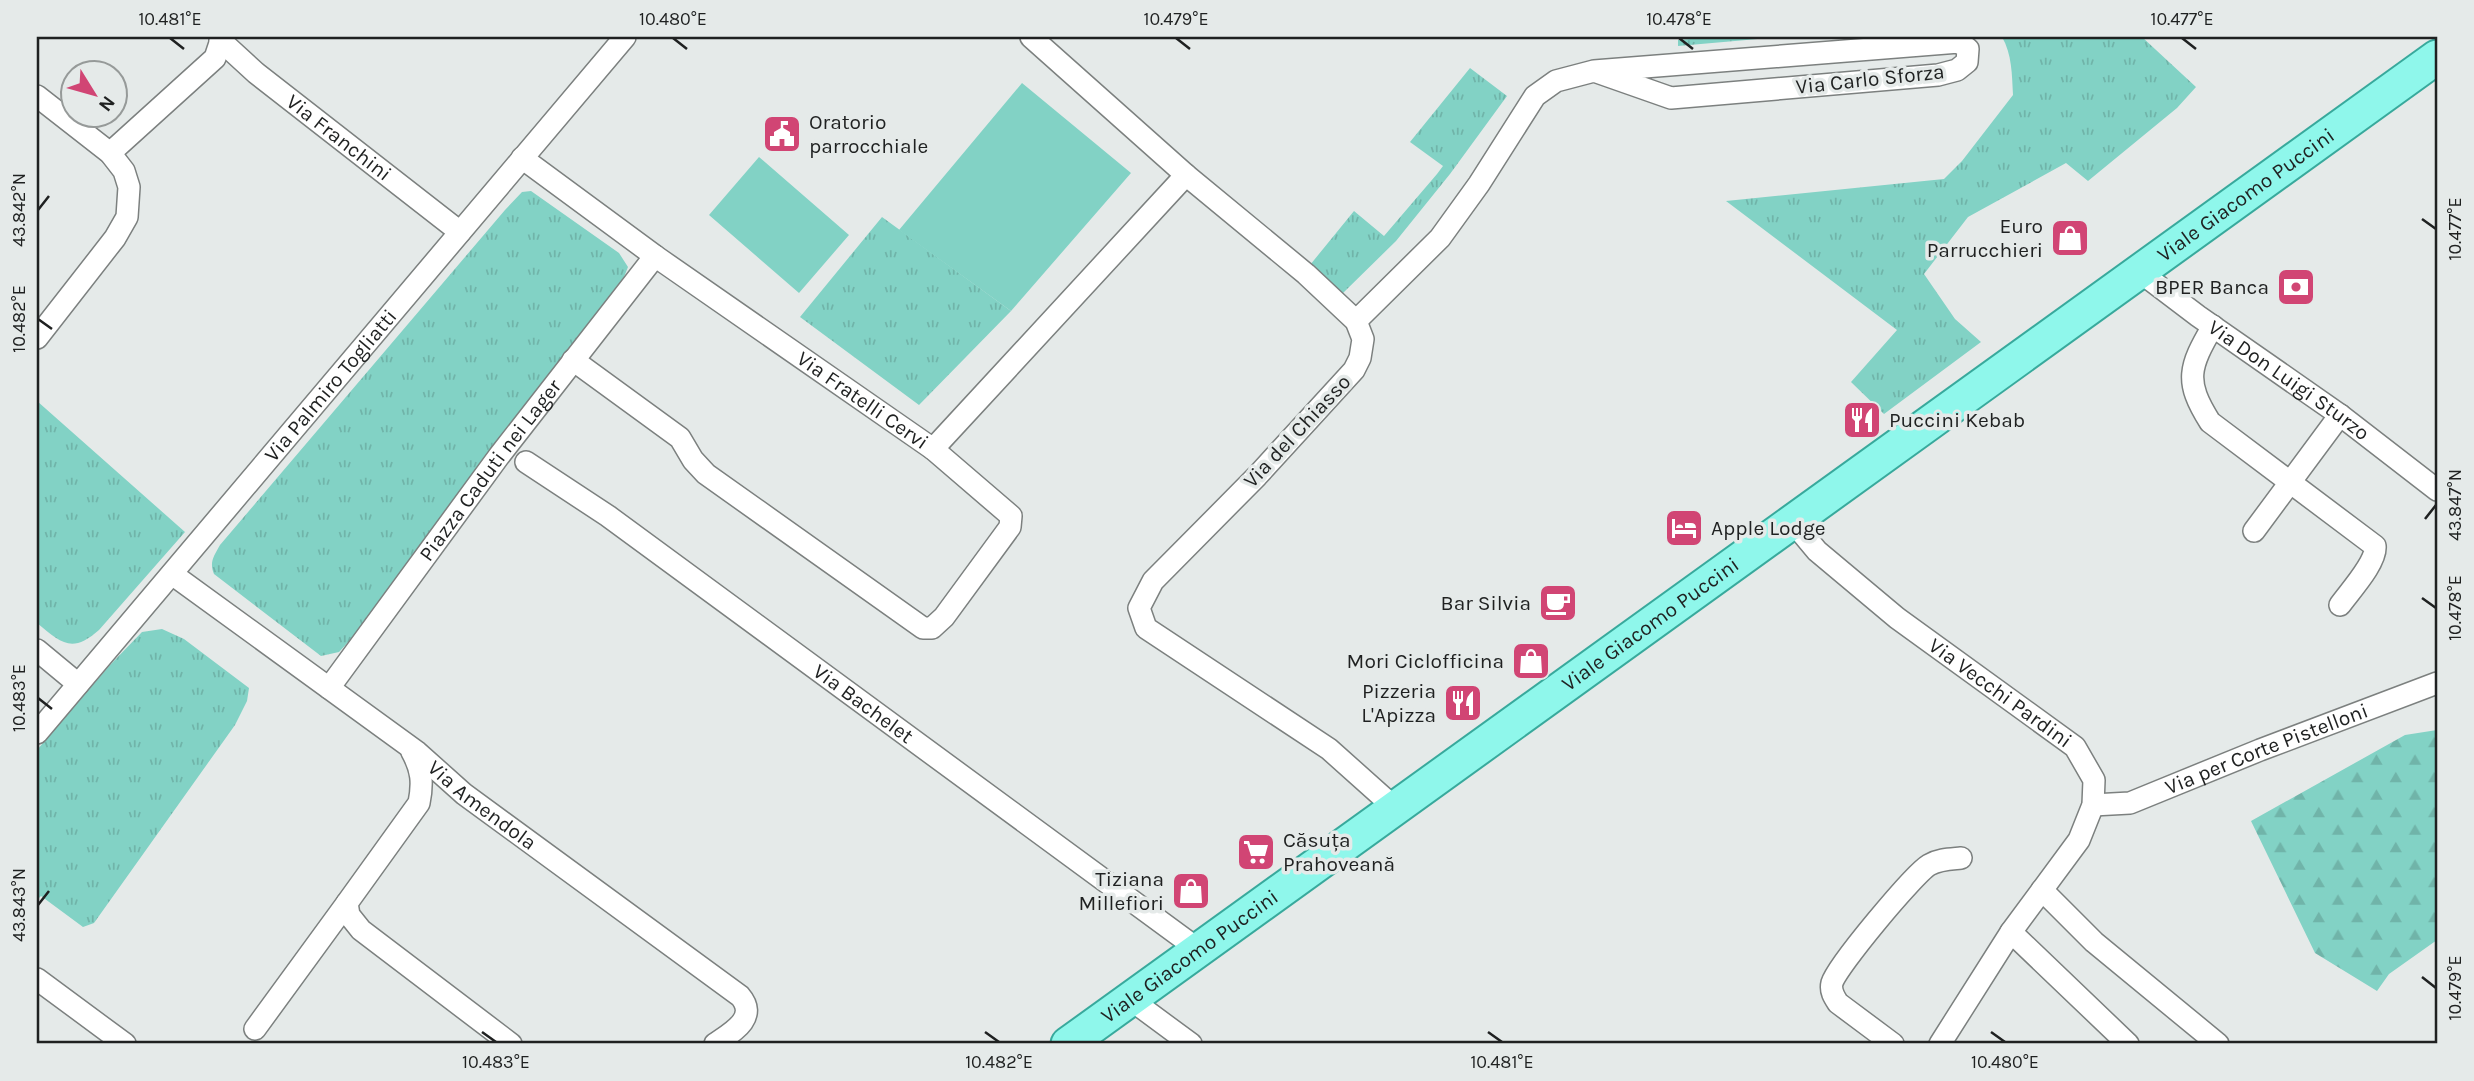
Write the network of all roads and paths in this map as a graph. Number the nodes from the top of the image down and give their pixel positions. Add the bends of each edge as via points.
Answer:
1 (625, 37) edge
2 (221, 38) edge
3 (1035, 38) edge
4 (2437, 57) edge
5 (1594, 71) junction
6 (37, 96) edge
7 (110, 153) junction
8 (522, 158) junction
9 (1186, 175) junction
10 (460, 232) junction
11 (655, 256) junction
12 (2140, 272) junction
13 (1356, 321) junction
14 (2213, 326) junction
15 (37, 338) edge
16 (573, 360) junction
17 (2340, 415) junction
18 (933, 449) junction
19 (526, 463) dead end
20 (2289, 483) junction
21 (2437, 490) edge
22 (1792, 521) junction
23 (2254, 531) dead end
24 (172, 574) junction
25 (2340, 605) dead end
26 (37, 650) edge
27 (2437, 683) edge
28 (78, 684) junction
29 (329, 688) junction
30 (37, 733) edge
31 (408, 746) junction
32 (464, 794) junction
33 (419, 803) junction
34 (2093, 805) junction
35 (1395, 808) junction
36 (1961, 858) dead end
37 (2042, 890) junction
38 (347, 903) junction
39 (2011, 933) junction
40 (1199, 950) junction
41 (37, 979) edge
42 (1130, 999) junction
43 (255, 1029) dead end
44 (125, 1044) edge
45 (511, 1044) edge
46 (715, 1044) edge
47 (1068, 1044) edge
48 (1191, 1044) edge
49 (1893, 1044) edge
50 (1940, 1044) edge
51 (2128, 1044) edge
52 (2218, 1044) edge

1 - 8 street, Via Palmiro Togliatti
2 - 7 street via 215,58
2 - 10 street, Via Franchini via 256,74
3 - 9 street
4 - 12 main road, Viale Giacomo Puccini
5 - 5 street, Via Carlo Sforza via 1671,98 1938,75 1967,62 1968,49 1959,41
5 - 13 street, Via Carlo Sforza via 1556,81 1535,96 1440,238
6 - 7 street
7 - 15 street via 129,187 127,217 116,238
8 - 10 street, Via Palmiro Togliatti
8 - 11 street, Via Fratelli Cervi
9 - 13 street
9 - 18 street, Via Fratelli Cervi
10 - 24 street, Via Palmiro Togliatti
11 - 16 street, Piazza Caduti nei Lager
11 - 18 street, Via Fratelli Cervi
12 - 14 street, Via Don Luigi Sturzo
12 - 22 main road, Viale Giacomo Puccini
13 - 35 street, Via del Chiasso via 1363,339 1354,370 1153,581 1139,608 1146,628 1329,749
14 - 17 street, Via Don Luigi Sturzo
14 - 20 street via 2192,370 2196,399 2210,422
16 - 18 street via 680,438 706,474 923,628 932,628 944,617 1010,527 1011,516
16 - 29 street, Piazza Caduti nei Lager
17 - 20 street
17 - 21 street, Via Don Luigi Sturzo
19 - 40 street, Via Bachelet via 608,516
20 - 23 street
20 - 25 street via 2375,546 2369,565
22 - 34 street, Via Vecchi Pardini via 1817,551 1897,618 2075,747 2094,780
22 - 35 main road, Viale Giacomo Puccini
24 - 28 street, Via Palmiro Togliatti
24 - 29 street, Via Amendola
26 - 28 street
27 - 34 street, Via per Corte Pistelloni via 2130,803
28 - 30 street, Via Palmiro Togliatti
29 - 31 street, Via Amendola
31 - 32 street, Via Amendola
31 - 33 street via 420,767 423,786
32 - 33 street via 443,794
32 - 46 street, Via Amendola via 740,996 747,1009 745,1020
33 - 38 street
34 - 37 street, Via Vecchi Pardini via 2079,840
35 - 40 main road, Viale Giacomo Puccini
36 - 49 street via 1929,865 1910,882 1832,984 1838,1003
37 - 39 street, Via Vecchi Pardini
37 - 52 street via 2094,942
38 - 43 street
38 - 45 street via 360,930
39 - 50 street, Via Vecchi Pardini
39 - 51 street
40 - 42 main road, Viale Giacomo Puccini
41 - 44 street
42 - 47 main road, Viale Giacomo Puccini
42 - 48 street

